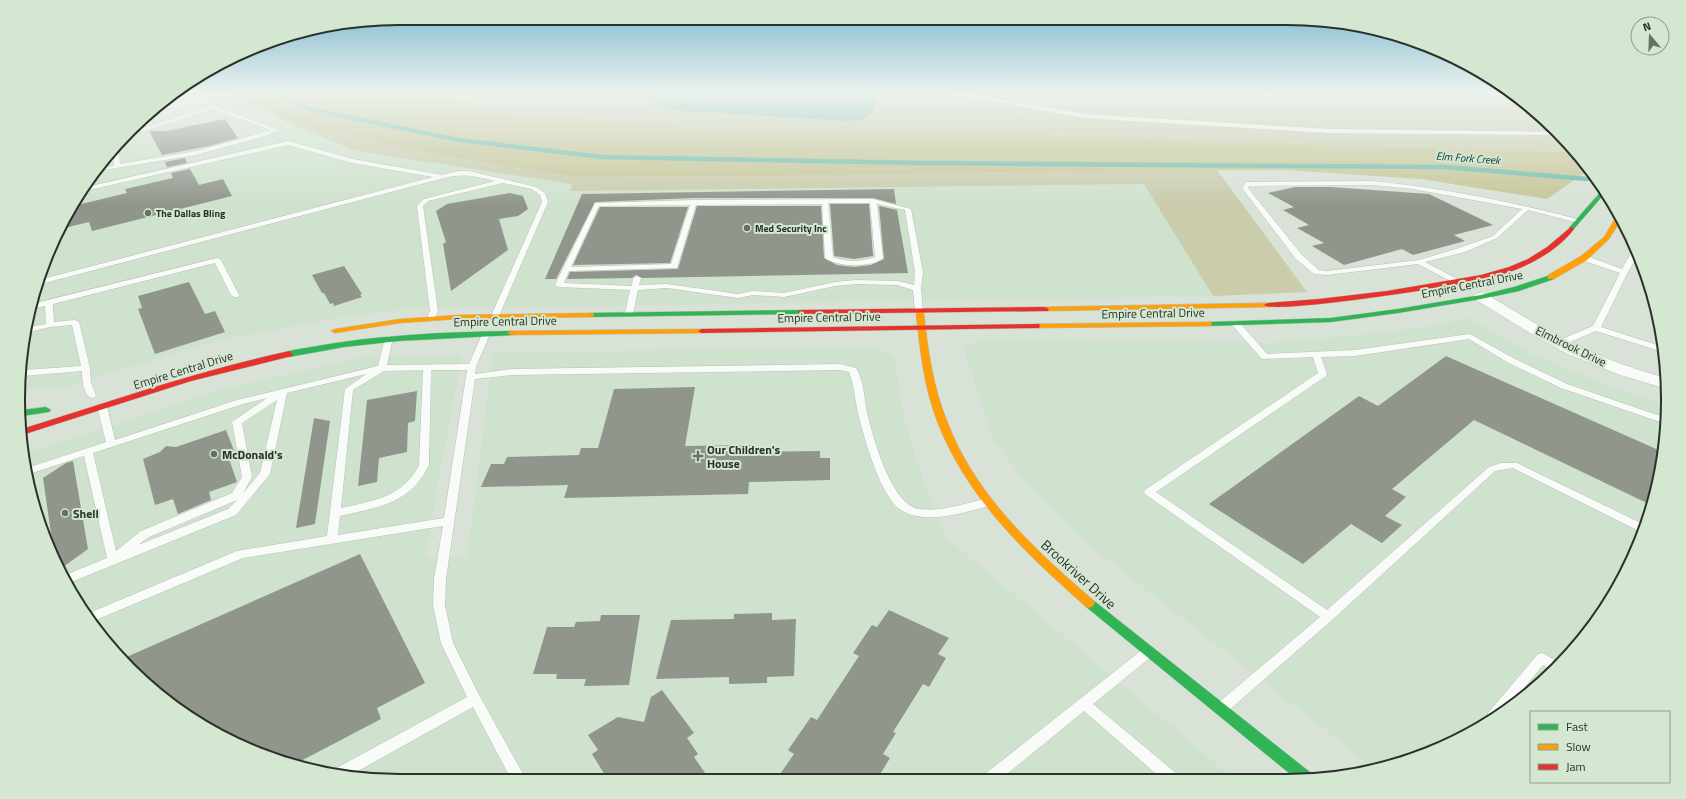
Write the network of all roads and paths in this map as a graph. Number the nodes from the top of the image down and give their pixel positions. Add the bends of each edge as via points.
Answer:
1 (275, 130) edge
2 (1316, 130) edge
3 (1550, 134) edge
4 (116, 155) edge
5 (117, 166) junction
6 (105, 169) edge
7 (442, 177) junction
8 (504, 181) junction
9 (90, 188) edge
10 (1601, 195) edge
11 (825, 201) junction
12 (873, 201) junction
13 (694, 202) junction
14 (1527, 208) junction
15 (1579, 221) junction
16 (1616, 222) edge
17 (1633, 257) edge
18 (1584, 258) junction
19 (1419, 262) junction
20 (568, 269) junction
21 (1624, 272) junction
22 (637, 278) dead end
23 (44, 281) edge
24 (1458, 283) junction
25 (635, 288) junction
26 (917, 289) junction
27 (235, 295) dead end
28 (1481, 297) junction
29 (49, 302) junction
30 (37, 305) edge
31 (919, 310) junction
32 (629, 314) junction
33 (495, 316) junction
34 (431, 319) junction
35 (1236, 324) junction
36 (50, 325) junction
37 (921, 328) junction
38 (1596, 328) junction
39 (31, 329) edge
40 (330, 332) dead end
41 (486, 334) junction
42 (389, 338) junction
43 (1560, 343) junction
44 (1658, 348) edge
45 (1316, 354) junction
46 (86, 368) junction
47 (382, 368) junction
48 (427, 368) junction
49 (471, 372) junction
50 (26, 373) edge
51 (1660, 382) edge
52 (282, 392) junction
53 (92, 395) dead end
54 (102, 407) junction
55 (26, 412) edge
56 (26, 416) edge
57 (72, 416) junction
58 (1660, 419) edge
59 (27, 431) edge
60 (27, 438) edge
61 (111, 444) junction
62 (88, 451) junction
63 (31, 470) edge
64 (989, 502) junction
65 (335, 513) junction
66 (449, 521) junction
67 (1638, 527) edge
68 (332, 540) junction
69 (113, 560) junction
70 (70, 578) edge
71 (93, 615) edge
72 (1328, 617) junction
73 (1149, 652) junction
74 (1551, 664) edge
75 (474, 699) junction
76 (1084, 704) junction
77 (1503, 705) edge
78 (1220, 709) junction
79 (346, 770) edge
80 (1300, 773) edge
81 (516, 774) edge
82 (996, 774) edge
83 (1166, 774) edge

1 - 5 lane via 196,153
2 - 3 lane
4 - 5 lane
5 - 6 lane
7 - 8 lane via 469,173
7 - 9 lane via 352,161 288,143
7 - 23 lane
8 - 33 lane via 534,188 543,194 545,202
8 - 34 lane via 426,200 420,206 434,311
10 - 15 street, Empire Central Drive
11 - 12 lane
11 - 12 lane via 829,258 840,262 870,262 878,258
11 - 13 lane
12 - 26 lane via 908,209 919,272
13 - 20 lane via 597,204
13 - 20 lane via 674,266
14 - 15 lane
14 - 19 lane via 1495,237 1462,250
14 - 19 lane via 1413,187 1372,183 1247,184 1246,188 1299,257 1317,272
15 - 24 street, Empire Central Drive via 1564,239 1525,263
16 - 18 street, Empire Central Drive via 1607,238
17 - 21 lane
18 - 21 lane
18 - 28 street, Empire Central Drive via 1554,276
19 - 24 lane
20 - 25 lane via 559,285
21 - 38 lane
22 - 25 lane
24 - 28 street
24 - 31 street, Empire Central Drive via 1324,302 1291,304
25 - 26 lane via 667,286 738,296 758,293 784,295 856,282 898,283
25 - 32 lane
26 - 31 lane
27 - 29 lane via 217,260
28 - 35 street, Empire Central Drive via 1331,320
28 - 43 street, Elmbrook Drive
29 - 30 lane
29 - 36 lane
31 - 32 street, Empire Central Drive
31 - 37 street, Brookriver Drive
32 - 33 street, Empire Central Drive
33 - 34 street, Empire Central Drive
33 - 41 street
34 - 40 street, Empire Central Drive via 376,324
35 - 37 street, Empire Central Drive
35 - 45 lane via 1265,357
36 - 39 lane
36 - 46 lane via 75,322
37 - 41 street, Empire Central Drive
37 - 64 street, Brookriver Drive via 938,410 961,460
38 - 43 lane
38 - 44 lane
41 - 42 street, Empire Central Drive
41 - 49 lane
42 - 47 lane
42 - 54 street, Empire Central Drive via 250,362
43 - 51 street, Elmbrook Drive via 1601,362
45 - 58 lane via 1355,353 1470,336 1510,360 1564,386
45 - 72 lane via 1323,374 1148,492
46 - 50 lane
46 - 53 lane via 87,383
47 - 48 lane
47 - 52 lane
47 - 65 lane via 349,389
48 - 49 lane
48 - 65 lane via 424,465 418,476 410,486 382,501
49 - 64 lane via 840,367 853,370 877,460 900,505 920,513 931,514
49 - 66 lane
52 - 61 lane via 240,402
52 - 69 lane via 265,474 232,512
52 - 69 lane via 237,422 247,477 236,496 145,534
54 - 57 street, Empire Central Drive
54 - 61 lane
55 - 56 street via 49,409
57 - 59 street, Empire Central Drive
57 - 60 street
61 - 62 lane
62 - 63 lane
62 - 69 lane
64 - 73 street, Brookriver Drive via 1044,564
65 - 68 lane
66 - 68 lane
66 - 75 lane via 440,579 440,605 447,643
67 - 72 lane via 1514,465 1501,466 1492,469
68 - 71 lane via 241,554
69 - 70 lane
72 - 78 lane
73 - 76 lane
73 - 78 street, Brookriver Drive
74 - 77 lane via 1542,658
75 - 79 lane
75 - 81 lane
76 - 82 lane
76 - 83 lane
78 - 80 street, Brookriver Drive

